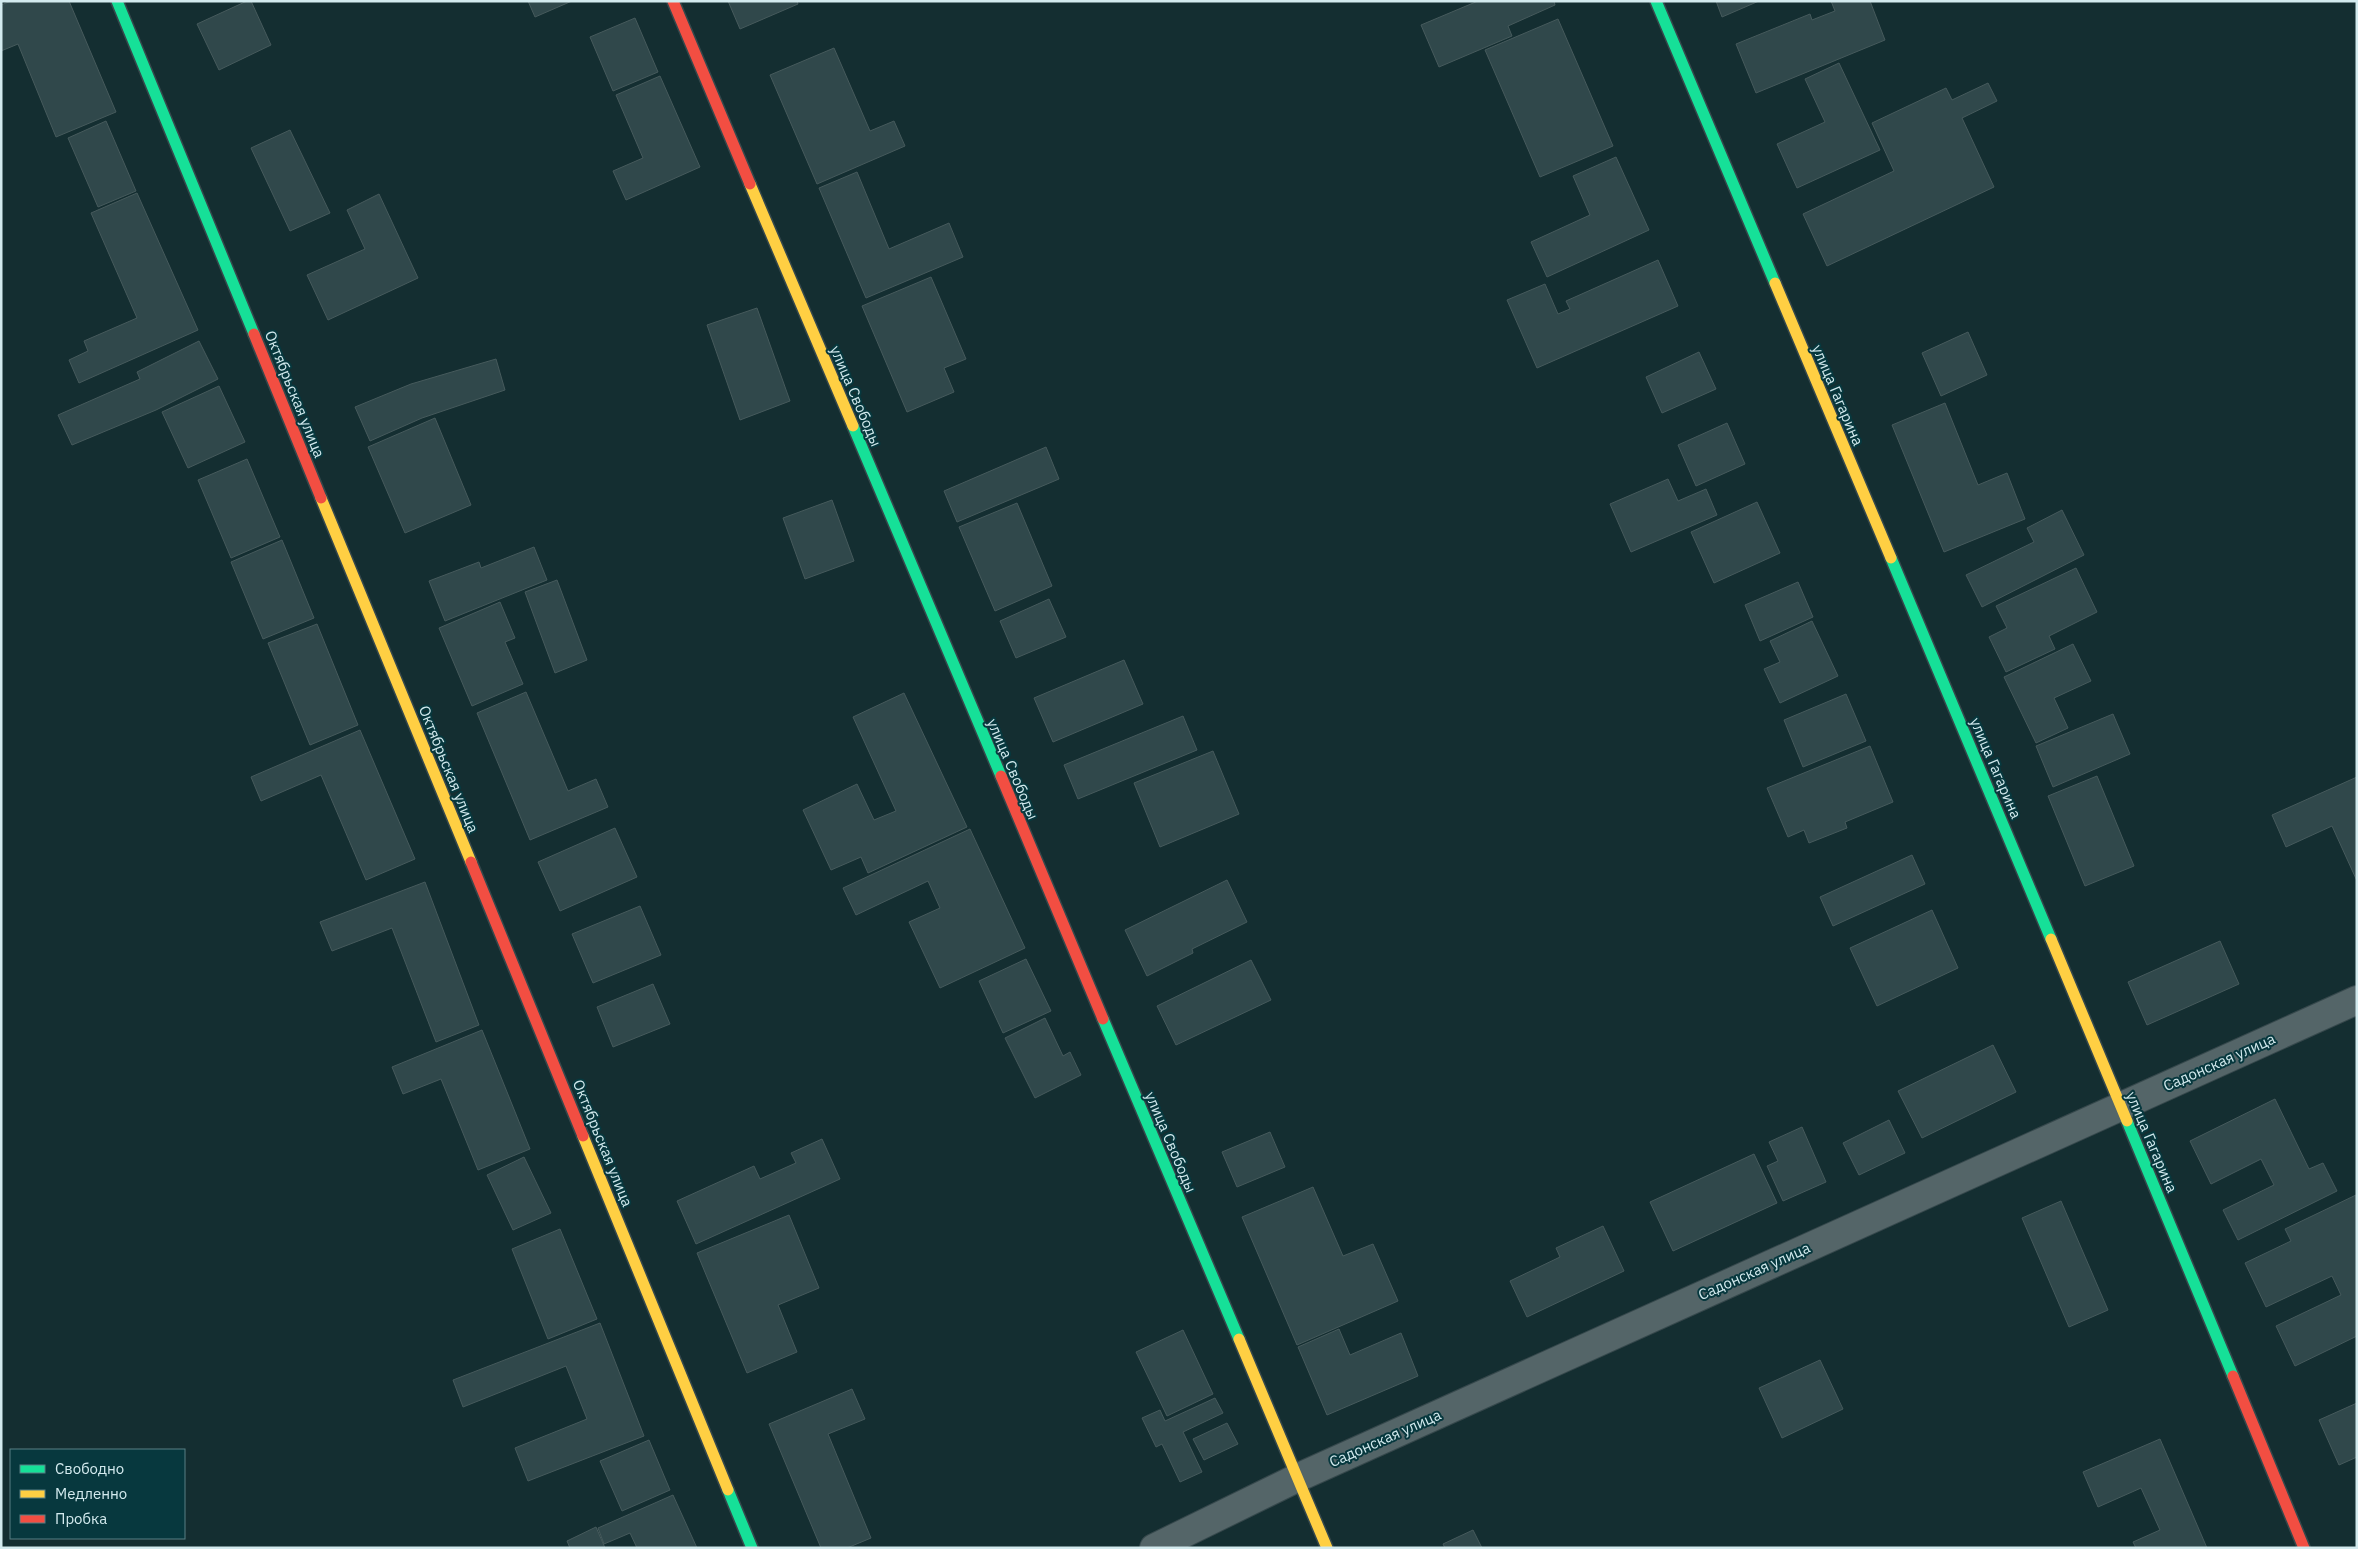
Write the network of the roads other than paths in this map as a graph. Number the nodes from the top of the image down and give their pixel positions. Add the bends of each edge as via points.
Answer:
1 (117, 1) edge
2 (673, 1) edge
3 (1656, 1) edge
4 (2357, 1000) edge
5 (2121, 1106) junction
6 (1297, 1478) junction
7 (752, 1548) edge
8 (1154, 1548) edge
9 (1326, 1548) edge
10 (2304, 1548) edge

1 - 7 street, Октябрьская улица
2 - 6 street, улица Свободы
3 - 5 street, улица Гагарина
4 - 5 street, Садонская улица
5 - 6 street, Садонская улица
5 - 10 street, улица Гагарина
6 - 8 street, Садонская улица
6 - 9 street, улица Свободы

